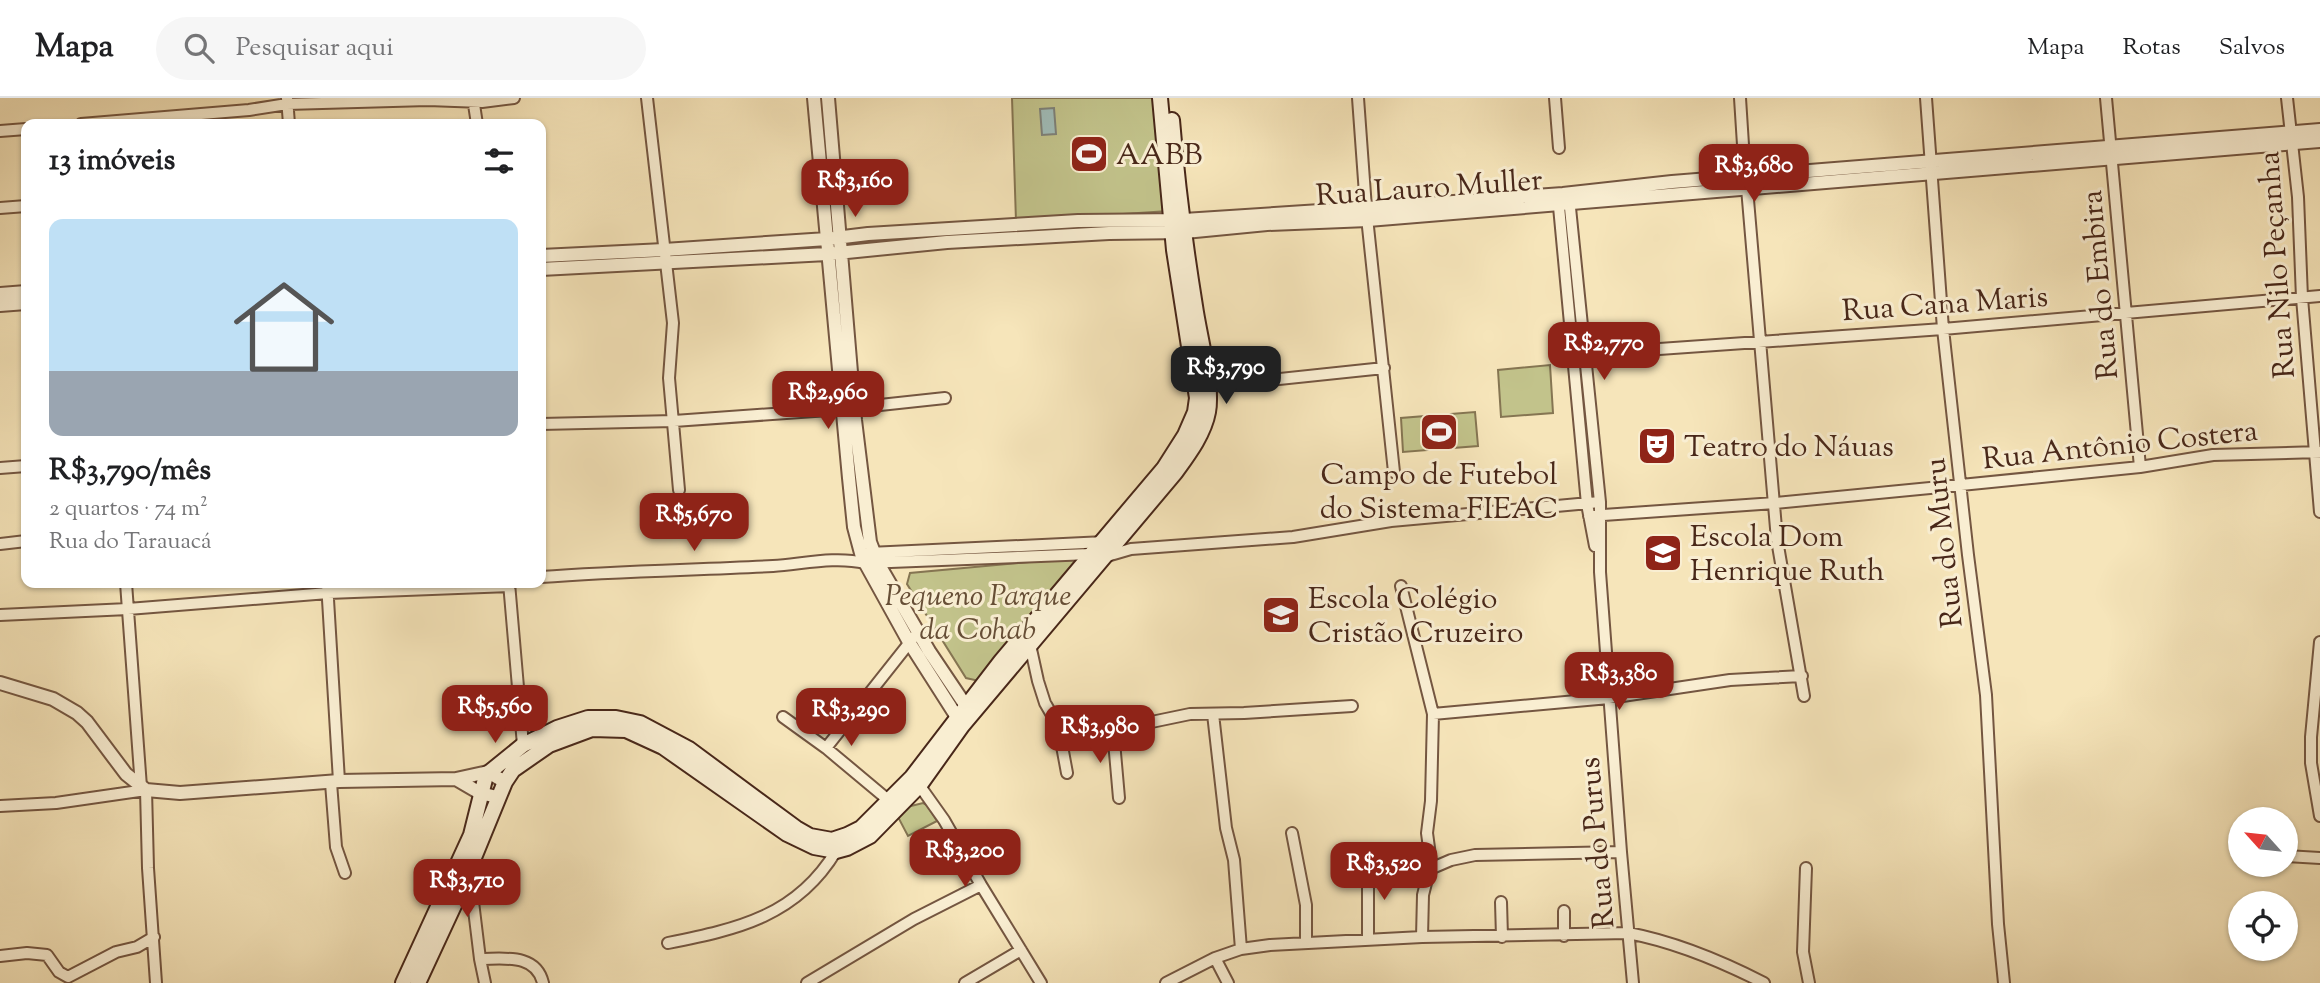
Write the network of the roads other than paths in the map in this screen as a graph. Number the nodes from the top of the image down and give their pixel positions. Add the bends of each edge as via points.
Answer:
1 (514, 98) edge
2 (647, 98) edge
3 (814, 98) edge
4 (828, 98) edge
5 (1160, 98) edge
6 (1170, 98) edge
7 (1358, 98) edge
8 (1555, 98) edge
9 (1740, 98) edge
10 (1926, 98) edge
11 (2106, 98) edge
12 (2287, 98) edge
13 (473, 99) edge
14 (287, 101) edge
15 (141, 119) edge
16 (289, 119) edge
17 (476, 119) edge
18 (21, 129) edge
19 (2320, 130) edge
20 (0, 131) edge
21 (2291, 138) junction
22 (2320, 141) edge
23 (1559, 148) dead end
24 (2111, 152) junction
25 (1932, 167) junction
26 (1746, 182) junction
27 (1564, 198) junction
28 (21, 206) edge
29 (0, 208) edge
30 (1367, 214) junction
31 (1178, 226) junction
32 (841, 237) junction
33 (827, 239) junction
34 (841, 252) junction
35 (827, 254) junction
36 (546, 256) edge
37 (665, 256) junction
38 (546, 268) edge
39 (21, 292) edge
40 (0, 294) edge
41 (2320, 296) edge
42 (2302, 298) junction
43 (21, 303) edge
44 (0, 304) edge
45 (2127, 312) junction
46 (1943, 329) junction
47 (1761, 341) junction
48 (1586, 354) junction
49 (1574, 355) junction
50 (1384, 368) junction
51 (1202, 387) junction
52 (945, 398) dead end
53 (849, 408) junction
54 (674, 421) junction
55 (546, 424) edge
56 (2318, 452) edge
57 (21, 466) edge
58 (2140, 467) junction
59 (0, 468) edge
60 (1395, 472) dead end
61 (1961, 485) junction
62 (679, 490) dead end
63 (1600, 502) junction
64 (1775, 503) junction
65 (1587, 504) junction
66 (2320, 512) edge
67 (1595, 516) junction
68 (21, 542) edge
69 (1102, 542) junction
70 (0, 544) edge
71 (1047, 544) junction
72 (1124, 546) junction
73 (951, 549) junction
74 (1090, 554) junction
75 (1048, 556) junction
76 (1107, 556) junction
77 (865, 558) junction
78 (952, 561) junction
79 (546, 577) edge
80 (1401, 586) dead end
81 (127, 588) edge
82 (327, 588) edge
83 (509, 588) edge
84 (128, 609) junction
85 (0, 615) edge
86 (1027, 631) junction
87 (914, 637) junction
88 (2320, 642) edge
89 (1031, 646) junction
90 (1801, 676) junction
91 (0, 683) edge
92 (1804, 696) dead end
93 (1609, 698) junction
94 (1352, 706) dead end
95 (1213, 714) junction
96 (1433, 714) junction
97 (964, 716) junction
98 (783, 717) dead end
99 (1061, 724) junction
100 (1113, 730) junction
101 (523, 746) junction
102 (826, 748) junction
103 (703, 768) junction
104 (488, 772) junction
105 (1067, 773) dead end
106 (456, 779) junction
107 (916, 781) junction
108 (335, 782) junction
109 (505, 782) junction
110 (143, 789) junction
111 (480, 793) junction
112 (497, 797) junction
113 (1119, 798) dead end
114 (894, 804) junction
115 (0, 806) edge
116 (2320, 816) edge
117 (1292, 834) dead end
118 (475, 838) junction
119 (836, 851) junction
120 (1621, 852) junction
121 (2298, 857) edge
122 (2320, 858) edge
123 (465, 863) junction
124 (1368, 865) dead end
125 (1806, 868) dead end
126 (1430, 869) junction
127 (345, 873) dead end
128 (981, 885) junction
129 (1501, 902) dead end
130 (1564, 911) dead end
131 (1628, 933) junction
132 (1564, 936) junction
133 (154, 937) junction
134 (1422, 937) junction
135 (1502, 937) junction
136 (1368, 940) junction
137 (668, 943) dead end
138 (1306, 943) junction
139 (1241, 949) junction
140 (1021, 950) junction
141 (0, 956) edge
142 (1215, 958) junction
143 (480, 959) junction
144 (1035, 980) edge
145 (156, 983) edge
146 (403, 983) edge
147 (418, 983) edge
148 (485, 983) edge
149 (543, 983) edge
150 (807, 983) edge
151 (965, 983) edge
152 (1166, 983) edge
153 (1228, 983) edge
154 (1633, 983) edge
155 (1764, 983) edge
156 (1809, 983) edge
157 (2004, 983) edge

1 - 13 street
2 - 37 street
3 - 33 street
4 - 32 street
5 - 31 main road
6 - 31 main road
7 - 30 street
8 - 23 street
9 - 26 street
10 - 25 street, Rua do Muru
11 - 24 street, Rua do Embira
12 - 21 street, Rua Nilo Peçanha
13 - 14 street
13 - 17 street
14 - 15 street via 249,110
14 - 16 street
18 - 20 street
19 - 21 street, Rua Lauro Muller
21 - 22 street, Rua Lauro Muller
21 - 24 street, Rua Lauro Muller
21 - 42 street, Rua Nilo Peçanha
24 - 25 street, Rua Lauro Muller
24 - 45 street, Rua do Embira
25 - 26 street, Rua Lauro Muller
25 - 46 street, Rua do Muru
26 - 27 street, Rua Lauro Muller
26 - 47 street
27 - 30 street, Rua Lauro Muller
27 - 48 street, Rua do Purus
27 - 49 street, Rua do Purus
28 - 29 street
30 - 31 street, Rua Lauro Muller via 1267,225
30 - 50 street
31 - 32 street, Rua Lauro Muller via 1078,221
31 - 34 street, Rua Lauro Muller
31 - 51 main road
32 - 33 street, Rua Lauro Muller
32 - 34 street
33 - 35 street
33 - 37 street, Rua Lauro Muller
34 - 35 street, Rua Lauro Muller
34 - 53 street
35 - 37 street, Rua Lauro Muller
35 - 53 street
36 - 37 street, Rua Lauro Muller
37 - 38 street, Rua Lauro Muller
37 - 54 street via 673,323 669,378
39 - 40 street
41 - 42 street, Rua Cana Maris
42 - 45 street, Rua Cana Maris
42 - 56 street, Rua Nilo Peçanha
43 - 44 street
45 - 46 street, Rua Cana Maris
45 - 58 street, Rua do Embira
46 - 47 street, Rua Cana Maris
46 - 61 street, Rua do Muru
47 - 48 street, Rua Cana Maris
47 - 64 street
48 - 49 street, Rua Cana Maris
48 - 63 street, Rua do Purus
49 - 65 street, Rua do Purus
50 - 51 street
50 - 60 street
51 - 69 main road via 1185,435 1164,468
51 - 72 main road via 1208,413 1193,445
52 - 53 street
53 - 54 street
53 - 77 street via 854,527
54 - 55 street
54 - 62 street
56 - 58 street, Rua Antônio Costera via 2213,455
56 - 66 street, Rua Nilo Peçanha
57 - 59 street
58 - 61 street, Rua Antônio Costera
61 - 64 street, Rua Antônio Costera
61 - 157 street, Rua do Muru via 1986,695
63 - 65 street
63 - 67 street, Rua do Purus
64 - 67 street, Rua Antônio Costera
64 - 90 street
65 - 67 street, Rua do Purus
65 - 72 street via 1391,521 1293,537
67 - 93 street, Rua do Purus
68 - 70 street
69 - 71 street
69 - 72 street
69 - 74 main road
71 - 73 street
71 - 75 street
72 - 76 main road
73 - 77 street
73 - 78 street
74 - 75 street
74 - 76 street
74 - 86 main road
75 - 78 street
76 - 89 main road
77 - 78 street
77 - 79 street
77 - 87 street
80 - 96 street
81 - 84 street
82 - 84 street
82 - 108 street
83 - 101 street
84 - 85 street
84 - 110 street
86 - 89 street
86 - 97 main road
87 - 97 street
87 - 102 street
88 - 116 street via 2311,763
89 - 97 main road
89 - 99 street via 1045,703
90 - 92 street
90 - 93 street via 1730,680
91 - 110 street via 53,699 78,713
93 - 96 street
93 - 120 street, Rua do Purus
94 - 95 street
95 - 100 street via 1171,716
95 - 139 street via 1234,860
96 - 126 street via 1427,833
97 - 107 main road
98 - 102 street
99 - 100 street
99 - 105 street
100 - 113 street
101 - 103 main road via 588,718 616,718 640,723 689,749
101 - 104 main road
102 - 114 street
103 - 109 main road via 634,732 592,729 540,750 513,769
103 - 114 main road via 821,839 847,835
103 - 119 main road via 787,834
104 - 106 street
104 - 109 street
104 - 111 main road
106 - 108 street
106 - 111 street
107 - 114 main road
107 - 128 street
108 - 110 street via 180,793
108 - 127 street via 336,847
109 - 112 main road
110 - 115 street via 56,803
110 - 133 street
111 - 112 street
111 - 118 main road
112 - 118 main road
114 - 119 main road via 870,836
117 - 138 street via 1306,905
118 - 123 main road
119 - 137 street via 804,892 783,906 743,924
120 - 126 street via 1475,855
120 - 131 street, Rua do Purus
121 - 122 street
123 - 143 street
123 - 146 main road
123 - 147 main road
124 - 136 street
125 - 156 street via 1804,951
126 - 134 street via 1423,895
128 - 140 street
128 - 150 street
129 - 135 street
130 - 132 street
131 - 132 street
131 - 154 street, Rua do Purus
131 - 155 street via 1705,955
132 - 135 street
133 - 141 street via 68,977 47,955
133 - 145 street
134 - 135 street
134 - 136 street
136 - 138 street
138 - 139 street
139 - 142 street
140 - 144 street
140 - 151 street
142 - 152 street
142 - 153 street
143 - 148 street
143 - 149 street via 523,959 533,964

